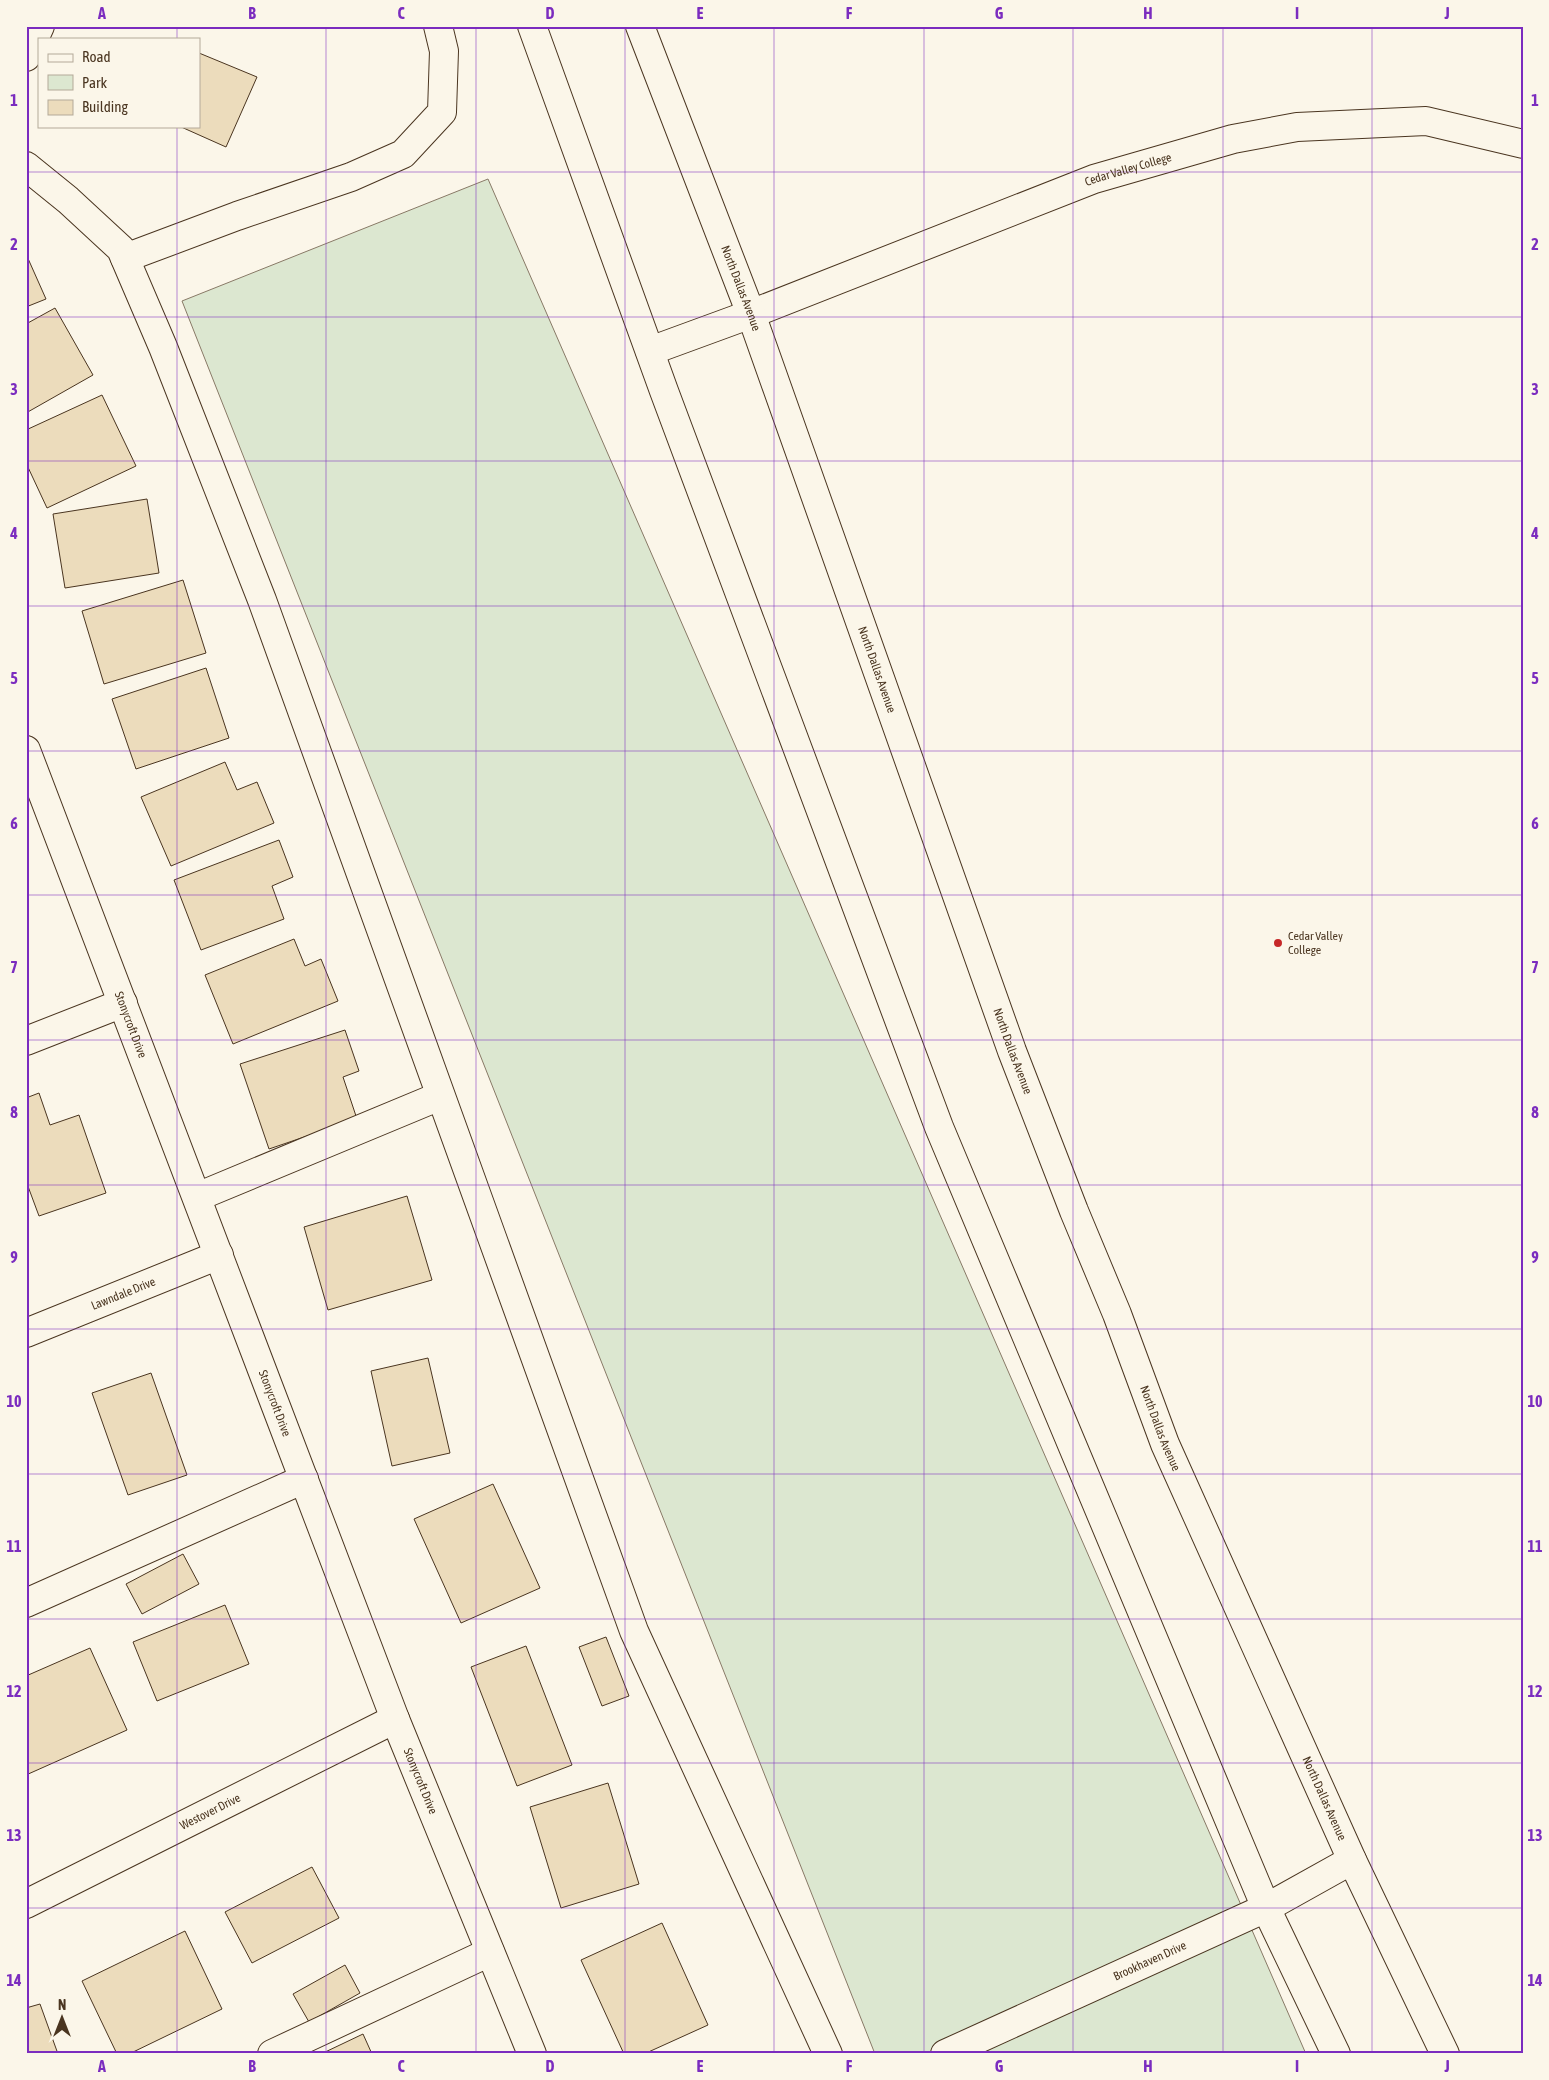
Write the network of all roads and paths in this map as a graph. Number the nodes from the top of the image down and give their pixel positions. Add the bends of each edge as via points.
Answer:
1 (40, 26) edge
2 (438, 26) edge
3 (532, 26) edge
4 (640, 26) edge
5 (26, 57) edge
6 (1523, 144) edge
7 (26, 166) edge
8 (125, 258) junction
9 (751, 314) junction
10 (650, 351) junction
11 (26, 750) edge
12 (123, 1004) junction
13 (26, 1041) edge
14 (440, 1096) junction
15 (197, 1197) junction
16 (220, 1255) junction
17 (26, 1333) edge
18 (304, 1479) junction
19 (26, 1603) edge
20 (395, 1719) junction
21 (1352, 1860) junction
22 (26, 1904) edge
23 (1266, 1908) junction
24 (490, 1952) junction
25 (272, 2054) edge
26 (532, 2054) edge
27 (828, 2054) edge
28 (945, 2054) edge
29 (1336, 2054) edge
30 (1445, 2054) edge

1 - 5 main road
2 - 8 main road via 444,51 442,112 403,154 351,177
3 - 10 main road
4 - 9 main road, North Dallas Avenue
6 - 9 main road, Cedar Valley College via 1426,121 1297,127 1233,139 1094,179
7 - 8 main road via 121,249
8 - 14 main road via 262,600
9 - 10 main road, Cedar Valley College
9 - 21 main road, North Dallas Avenue via 1012,1051 1067,1193 1117,1314 1165,1444
10 - 23 main road via 939,1128
11 - 12 main road, Stonycroft Drive
12 - 13 main road
12 - 15 main road, Stonycroft Drive
14 - 15 main road
14 - 27 main road via 634,1631
15 - 16 main road, Stonycroft Drive
16 - 17 main road, Lawndale Drive
16 - 18 main road, Stonycroft Drive
18 - 19 main road
18 - 20 main road, Stonycroft Drive
20 - 22 main road, Westover Drive
20 - 24 main road, Stonycroft Drive
21 - 23 main road, Brookhaven Drive
21 - 30 main road, North Dallas Avenue
23 - 28 main road, Brookhaven Drive
23 - 29 main road
24 - 25 main road
24 - 26 main road, Stonycroft Drive

